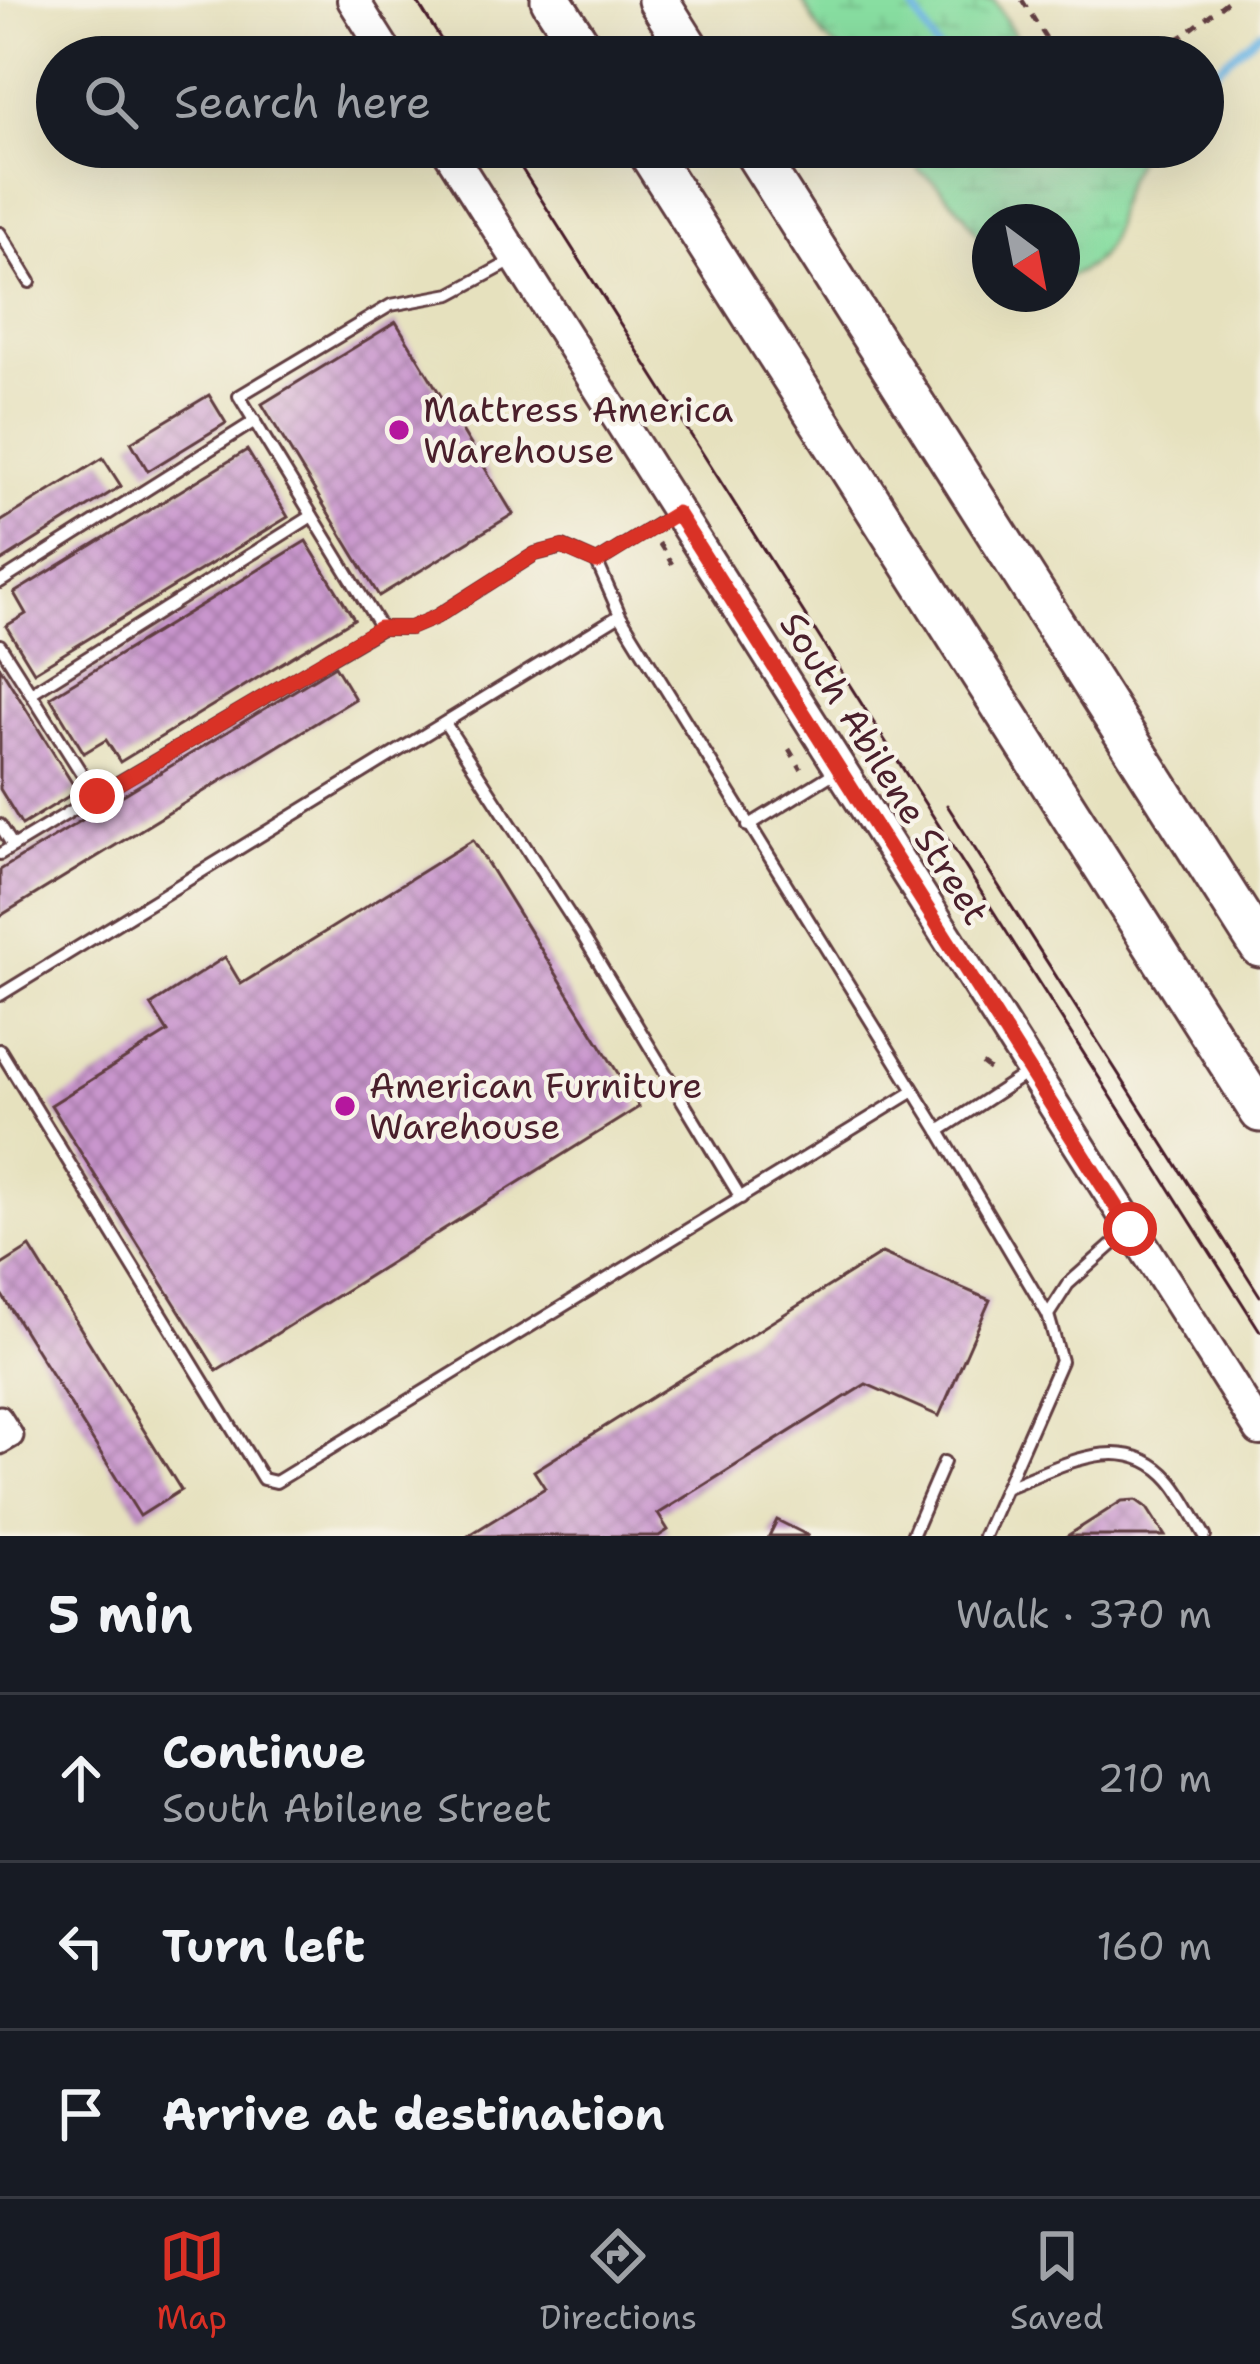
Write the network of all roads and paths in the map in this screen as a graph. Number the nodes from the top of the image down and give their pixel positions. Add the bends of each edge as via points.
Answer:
1 (353, 0) edge
2 (551, 0) edge
3 (658, 0) edge
4 (1022, 0) edge
5 (1229, 0) edge
6 (376, 36) edge
7 (574, 36) edge
8 (681, 36) edge
9 (1045, 36) edge
10 (1182, 36) edge
11 (459, 168) edge
12 (658, 168) edge
13 (764, 168) edge
14 (0, 233) edge
15 (517, 258) junction
16 (30, 282) dead end
17 (255, 421) junction
18 (677, 513) junction
19 (312, 516) junction
20 (597, 562) junction
21 (0, 582) edge
22 (620, 615) junction
23 (380, 628) junction
24 (0, 645) edge
25 (31, 693) junction
26 (446, 723) junction
27 (840, 770) junction
28 (97, 796) junction
29 (0, 825) edge
30 (748, 826) junction
31 (13, 846) junction
32 (0, 854) edge
33 (1260, 947) edge
34 (0, 995) edge
35 (0, 1050) edge
36 (1030, 1071) junction
37 (914, 1091) junction
38 (1260, 1112) edge
39 (939, 1131) junction
40 (741, 1198) junction
41 (1130, 1229) junction
42 (1048, 1315) junction
43 (0, 1417) edge
44 (1260, 1430) edge
45 (0, 1443) edge
46 (944, 1462) dead end
47 (1005, 1488) junction
48 (912, 1536) edge
49 (984, 1536) edge
50 (1205, 1536) edge

1 - 6 street
2 - 7 highway
3 - 8 highway
4 - 9 path
5 - 10 path
11 - 15 street, South Abilene Street
12 - 38 highway
13 - 33 highway
14 - 16 lane
15 - 17 lane via 451,294 391,305 239,396
15 - 18 street, South Abilene Street
17 - 19 lane
17 - 21 lane
18 - 20 lane
18 - 27 street, South Abilene Street
19 - 23 lane
19 - 25 lane
20 - 22 lane
20 - 23 lane via 562,547 535,554 436,617
22 - 26 lane
22 - 30 lane
23 - 28 lane
24 - 25 lane
25 - 28 lane
26 - 34 lane
26 - 40 lane
27 - 30 lane
27 - 36 street, South Abilene Street
28 - 31 lane
29 - 31 lane
30 - 37 lane
31 - 32 lane
35 - 40 lane via 262,1479 276,1482
36 - 39 lane
36 - 41 street, South Abilene Street
37 - 39 lane
37 - 40 lane
39 - 42 lane
41 - 42 lane via 1068,1285
41 - 44 street, South Abilene Street
42 - 47 lane via 1061,1361
43 - 45 street via 12,1436
46 - 48 lane
47 - 49 lane
47 - 50 lane via 1108,1450 1142,1457 1170,1479

